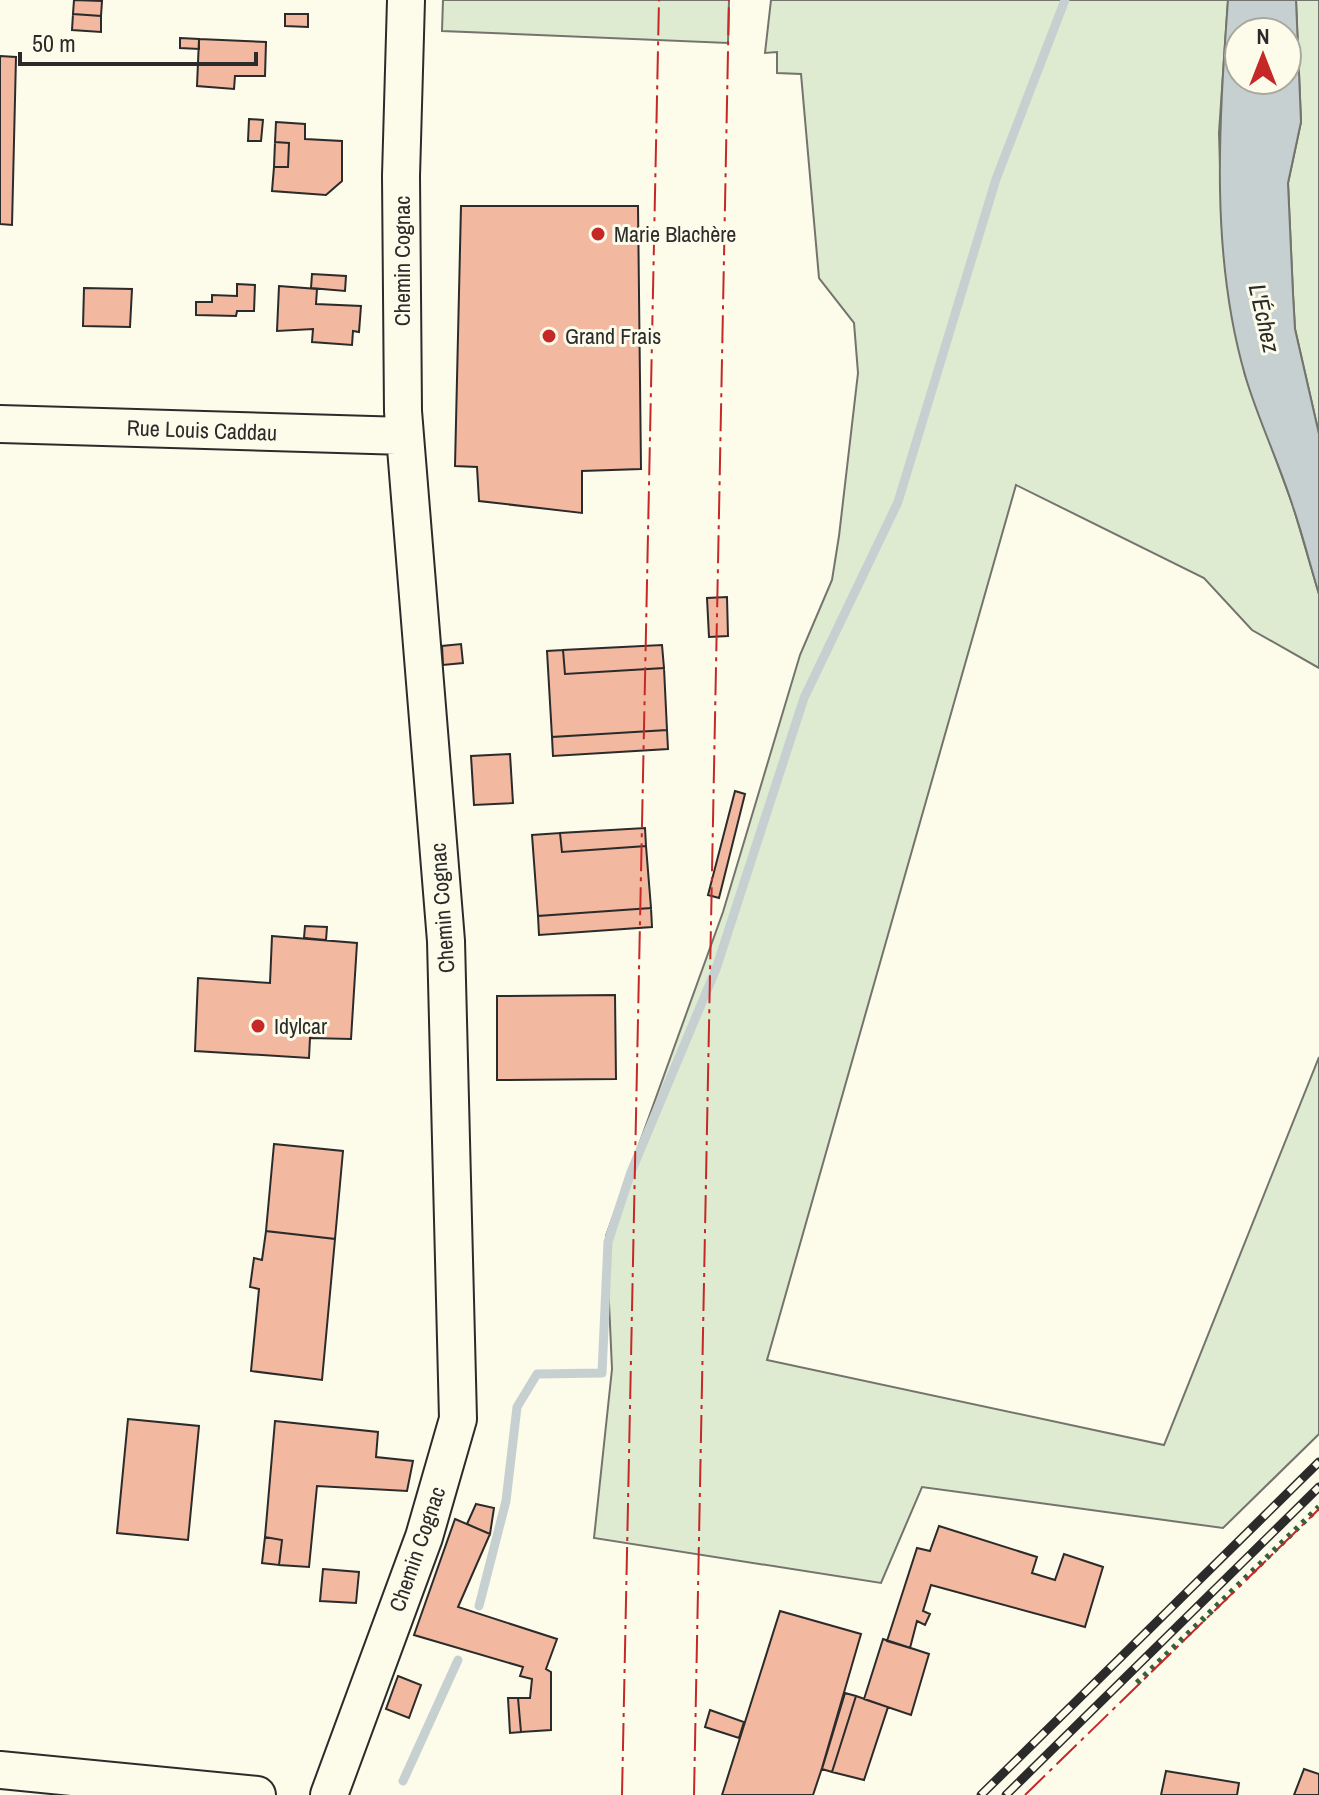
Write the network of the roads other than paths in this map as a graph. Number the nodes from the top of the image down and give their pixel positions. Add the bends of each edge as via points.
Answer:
1 (406, 0) edge
2 (0, 424) edge
3 (405, 436) junction
4 (0, 1770) edge
5 (257, 1795) edge
6 (329, 1795) edge

1 - 3 street, Chemin Cognac via 401,168
2 - 3 street, Rue Louis Caddau
3 - 6 street, Chemin Cognac via 446,941 458,1419 424,1537
4 - 5 street

